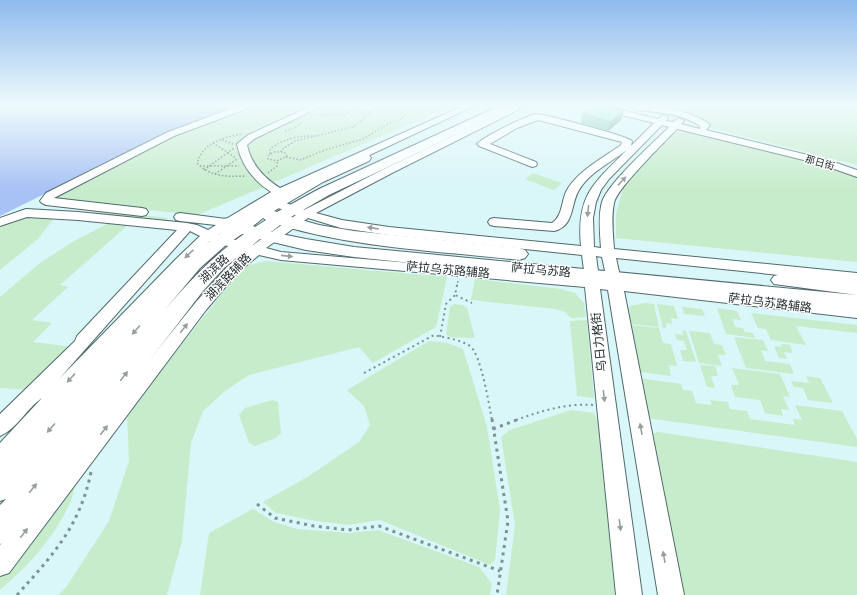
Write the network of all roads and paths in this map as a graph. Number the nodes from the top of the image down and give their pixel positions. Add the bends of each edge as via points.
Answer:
1 (172, 134) edge
2 (243, 134) edge
3 (258, 134) edge
4 (328, 134) edge
5 (372, 134) edge
6 (408, 134) edge
7 (419, 134) edge
8 (449, 134) edge
9 (464, 134) edge
10 (500, 134) edge
11 (604, 134) edge
12 (657, 134) edge
13 (660, 134) edge
14 (715, 134) edge
15 (728, 134) edge
16 (320, 136) junction
17 (221, 139) junction
18 (213, 143) junction
19 (228, 152) junction
20 (281, 152) junction
21 (270, 154) junction
22 (241, 156) dead end
23 (237, 158) junction
24 (286, 158) junction
25 (241, 161) dead end
26 (277, 161) junction
27 (532, 164) dead end
28 (199, 166) junction
29 (209, 166) junction
30 (226, 166) junction
31 (240, 166) dead end
32 (857, 167) edge
33 (204, 170) junction
34 (215, 174) junction
35 (857, 174) edge
36 (258, 175) junction
37 (583, 178) junction
38 (601, 183) junction
39 (278, 209) junction
40 (0, 222) edge
41 (494, 222) dead end
42 (187, 227) junction
43 (248, 236) junction
44 (214, 239) junction
45 (591, 268) junction
46 (612, 270) junction
47 (460, 271) junction
48 (857, 278) edge
49 (857, 288) edge
50 (455, 296) junction
51 (857, 302) edge
52 (472, 304) dead end
53 (857, 313) edge
54 (440, 337) junction
55 (364, 373) dead end
56 (606, 407) junction
57 (0, 427) edge
58 (493, 429) junction
59 (90, 447) junction
60 (0, 457) edge
61 (0, 487) edge
62 (257, 504) dead end
63 (0, 529) edge
64 (0, 564) edge
65 (500, 572) junction
66 (17, 595) edge
67 (497, 595) edge
68 (629, 595) edge
69 (671, 595) edge

1 - 43 street, 萨拉乌苏路辅路 via 56,191 46,201
2 - 17 path
3 - 36 street via 242,144 247,162
4 - 16 path
5 - 24 path via 300,160
6 - 39 street, 湖滨路辅路 via 286,189
7 - 39 main road, 湖滨路 via 318,179
8 - 39 main road, 湖滨路 via 324,192
9 - 39 street, 湖滨路辅路 via 388,170
10 - 27 street via 482,144
11 - 37 street via 627,141 626,146
12 - 38 street, 乌日力格街
46 -> 13 street, 乌日力格街 via 606,220 608,202 616,188
14 - 35 street, 那日街 via 824,162
15 - 32 street, 那日街
16 - 20 path via 290,142 284,145
16 - 21 path via 299,137 279,142 270,149
17 - 18 path
17 - 19 path via 237,145
18 - 19 path
18 - 28 path via 200,151
19 - 23 path
19 - 29 path
20 - 21 path
20 - 24 path via 287,154
21 - 26 path via 270,160
22 - 23 path
23 - 25 path
23 - 30 path
24 - 26 path
26 - 36 path via 277,166 270,173
28 - 29 path
28 - 33 path
29 - 30 path
29 - 33 path
30 - 31 path
30 - 34 path
33 - 34 path
34 - 36 path
36 - 39 street
37 - 38 street
37 - 41 street via 573,190 566,216 561,224 554,227
38 -> 45 street, 乌日力格街 via 589,204 586,228
39 - 43 main road, 湖滨路
39 - 43 street, 湖滨路辅路
45 -> 39 main road, 萨拉乌苏路 via 328,232
40 - 42 street via 26,213 47,213
42 - 44 street
42 - 57 street via 83,340 84,343
43 - 44 main road, 湖滨路
43 - 45 main road, 萨拉乌苏路 via 354,252
43 -> 47 street, 萨拉乌苏路辅路 via 281,256
59 -> 43 street, 湖滨路辅路 via 232,270
63 -> 43 main road, 湖滨路 via 196,286
44 -> 60 street via 181,262 84,363
44 -> 61 main road, 湖滨路
45 - 46 main road, 萨拉乌苏路
45 - 47 street, 萨拉乌苏路辅路
45 -> 56 street, 乌日力格街
46 - 48 street
46 - 49 main road, 萨拉乌苏路
46 - 51 main road, 萨拉乌苏路
46 - 53 street, 萨拉乌苏路辅路
69 -> 46 street, 乌日力格街
47 - 50 path
50 - 52 path
50 - 54 path via 446,304
54 - 55 path via 434,335
54 - 58 path via 460,341 471,347 477,357
56 - 58 path via 572,405 515,420
56 -> 68 street, 乌日力格街
58 - 65 path via 508,521
64 -> 59 street, 湖滨路辅路
59 - 66 path via 92,464 89,486 78,517 56,551
62 - 65 path via 274,518 314,526 348,530 380,526
65 - 67 path

